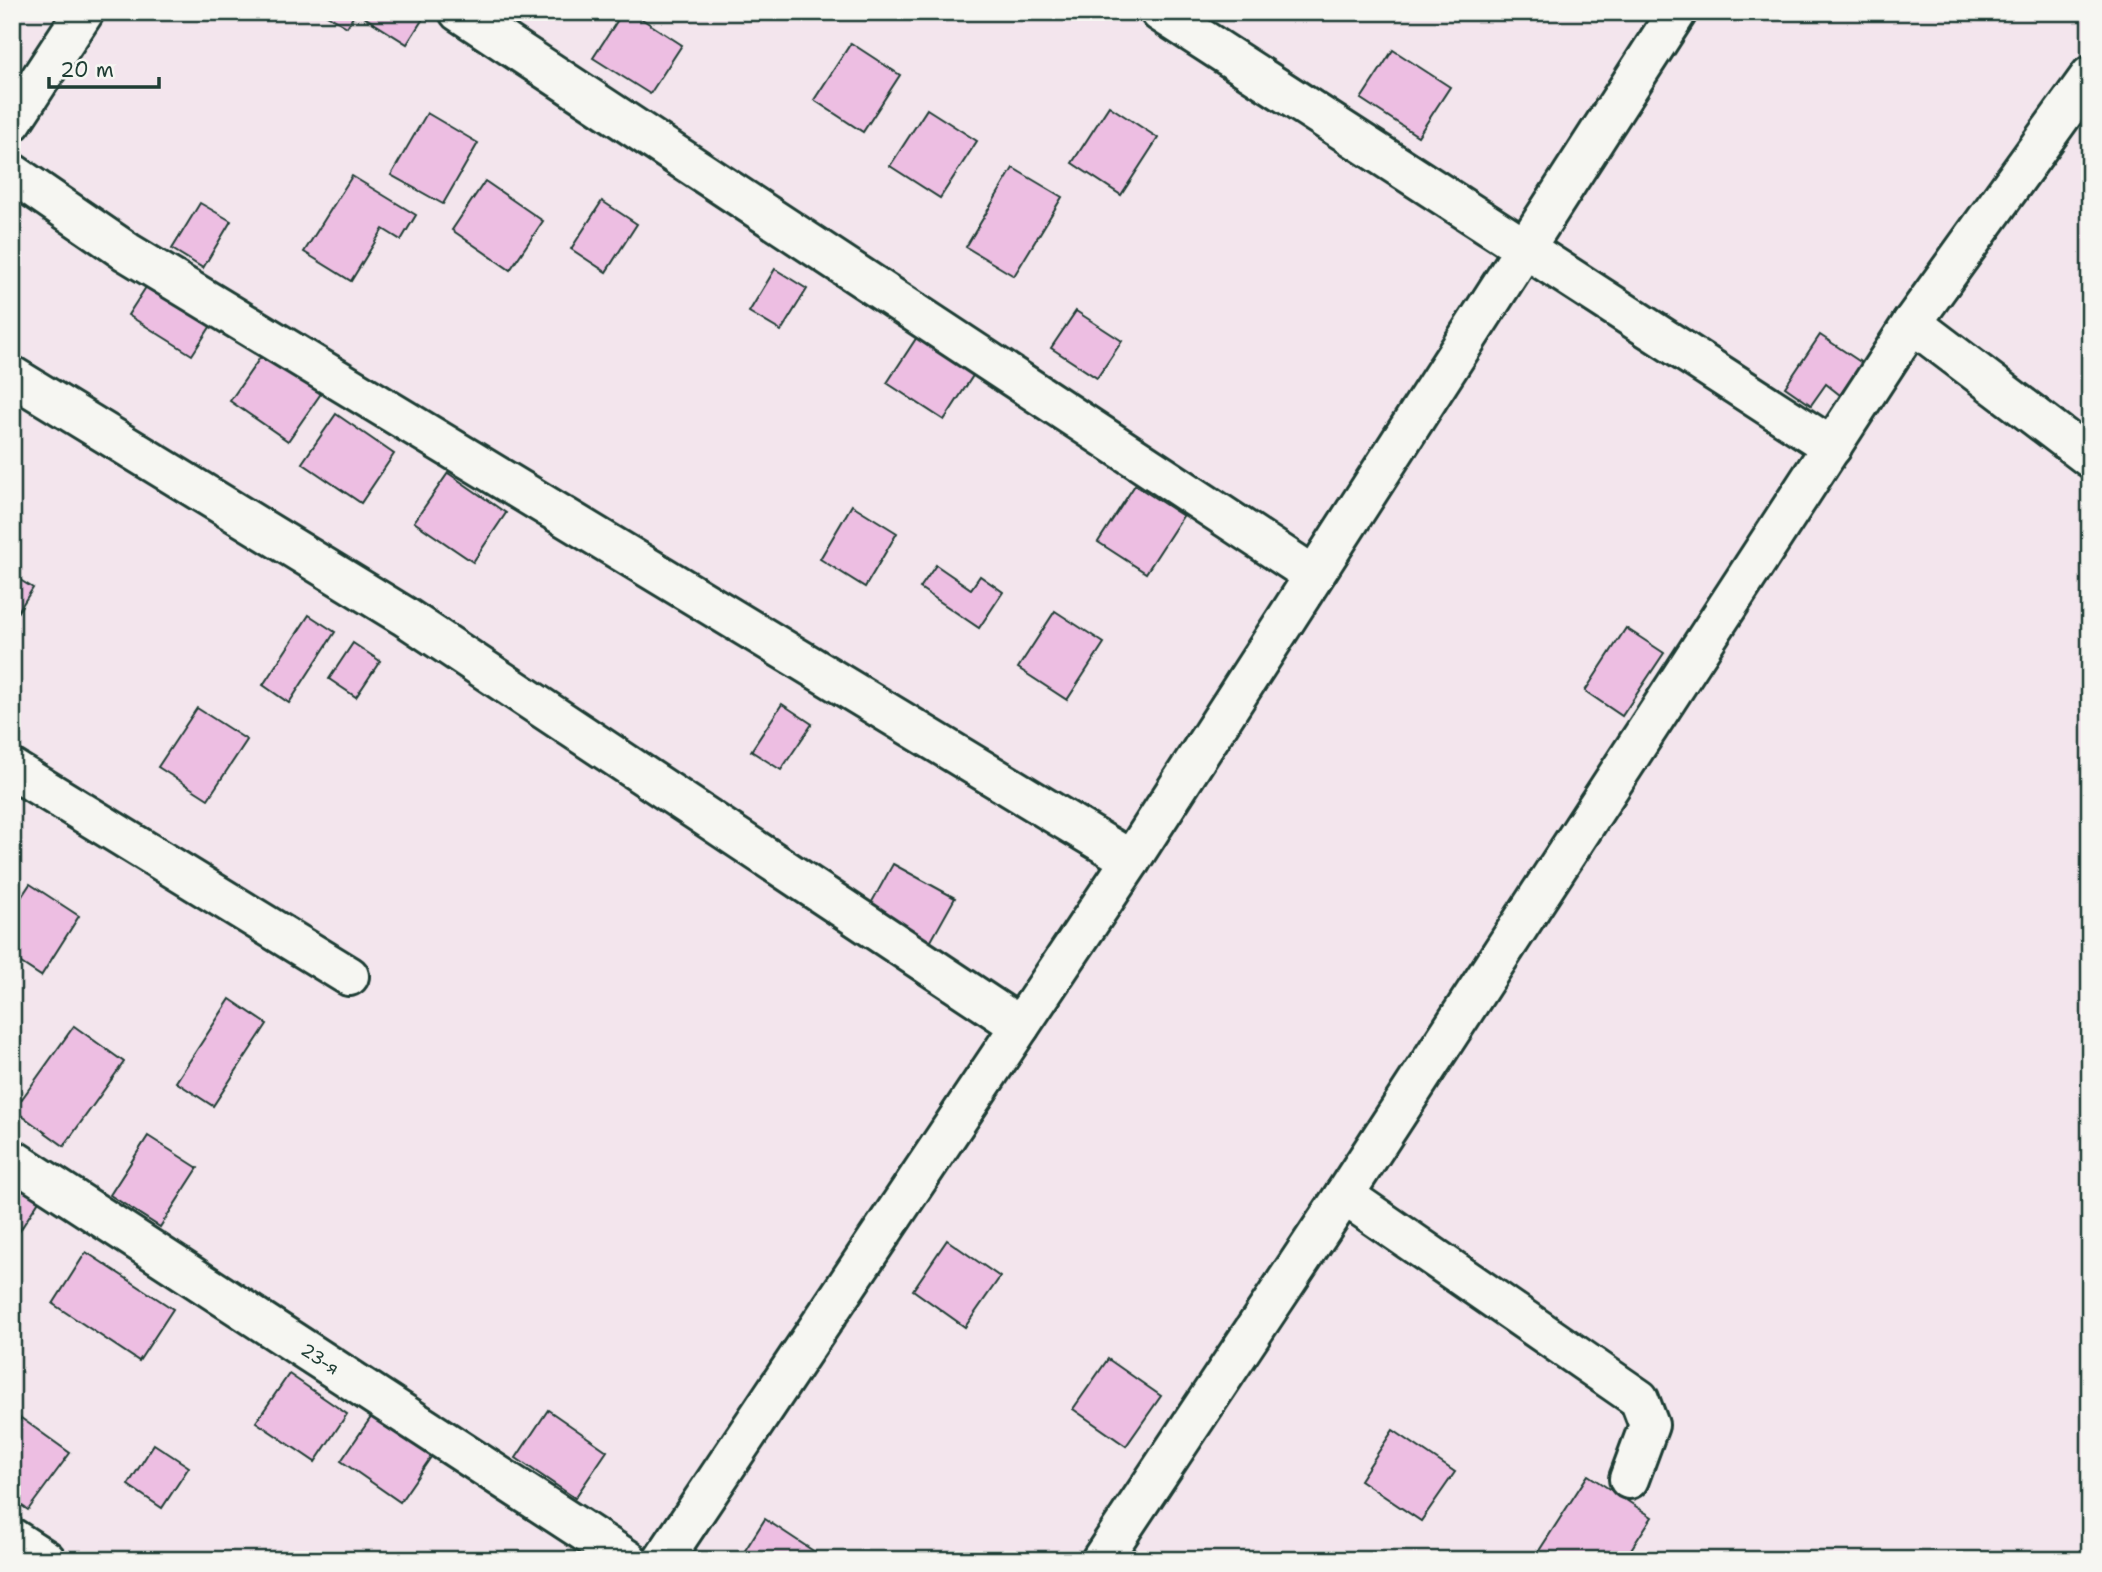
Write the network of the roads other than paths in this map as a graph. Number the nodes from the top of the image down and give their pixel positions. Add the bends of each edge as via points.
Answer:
1 (84, 12) edge
2 (459, 12) edge
3 (1160, 12) edge
4 (1677, 12) edge
5 (2090, 76) edge
6 (12, 122) edge
7 (12, 173) edge
8 (1526, 247) junction
9 (1912, 323) junction
10 (12, 376) edge
11 (1832, 447) junction
12 (2090, 458) edge
13 (1313, 575) junction
14 (12, 769) edge
15 (1131, 860) junction
16 (349, 976) dead end
17 (1020, 1026) junction
18 (12, 1159) edge
19 (1344, 1195) junction
20 (1629, 1479) dead end
21 (12, 1538) edge
22 (46, 1560) edge
23 (628, 1560) edge
24 (663, 1560) edge
25 (1101, 1560) edge

1 - 6 street
2 - 13 street
3 - 8 street
4 - 8 street
5 - 9 street
7 - 15 street via 127,252
8 - 11 street
8 - 13 street
9 - 11 street
9 - 12 street
10 - 17 street via 404,616
11 - 19 street
13 - 15 street
14 - 16 street
15 - 17 street
17 - 24 street
18 - 23 street, 23-я
19 - 20 street via 1639,1399 1649,1425
19 - 25 street
21 - 22 street

